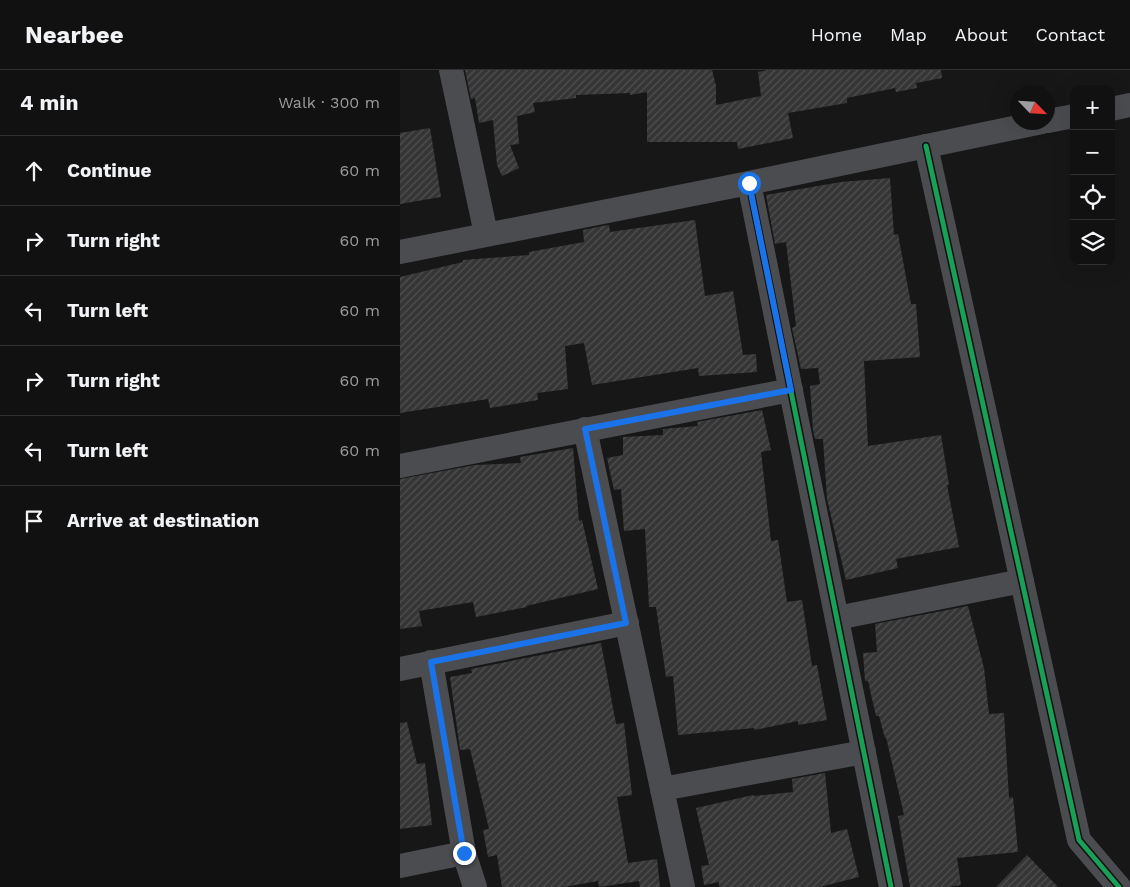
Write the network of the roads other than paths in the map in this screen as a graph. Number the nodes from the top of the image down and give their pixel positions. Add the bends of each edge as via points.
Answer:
1 (451, 70) edge
2 (1130, 105) edge
3 (1115, 107) edge
4 (1070, 117) edge
5 (1055, 120) edge
6 (1010, 129) edge
7 (926, 146) junction
8 (749, 183) junction
9 (486, 234) junction
10 (400, 252) edge
11 (791, 390) junction
12 (585, 429) junction
13 (400, 466) edge
14 (1022, 581) junction
15 (837, 618) junction
16 (626, 623) junction
17 (431, 662) junction
18 (400, 669) edge
19 (864, 752) junction
20 (662, 789) junction
21 (464, 853) junction
22 (400, 866) edge
23 (475, 887) edge
24 (683, 887) edge
25 (891, 887) edge
26 (1119, 887) edge

1 - 9 street
2 - 3 street
4 - 5 street
6 - 7 street
7 - 8 street
7 - 14 street
8 - 9 street
8 - 11 street
9 - 10 street
11 - 12 street
11 - 15 street
12 - 13 street
12 - 16 street
14 - 15 street
14 - 26 street via 1080,840
15 - 19 street
16 - 17 street
16 - 20 street
17 - 18 street
17 - 21 street
19 - 20 street
19 - 25 street
20 - 24 street
21 - 22 street
21 - 23 street

